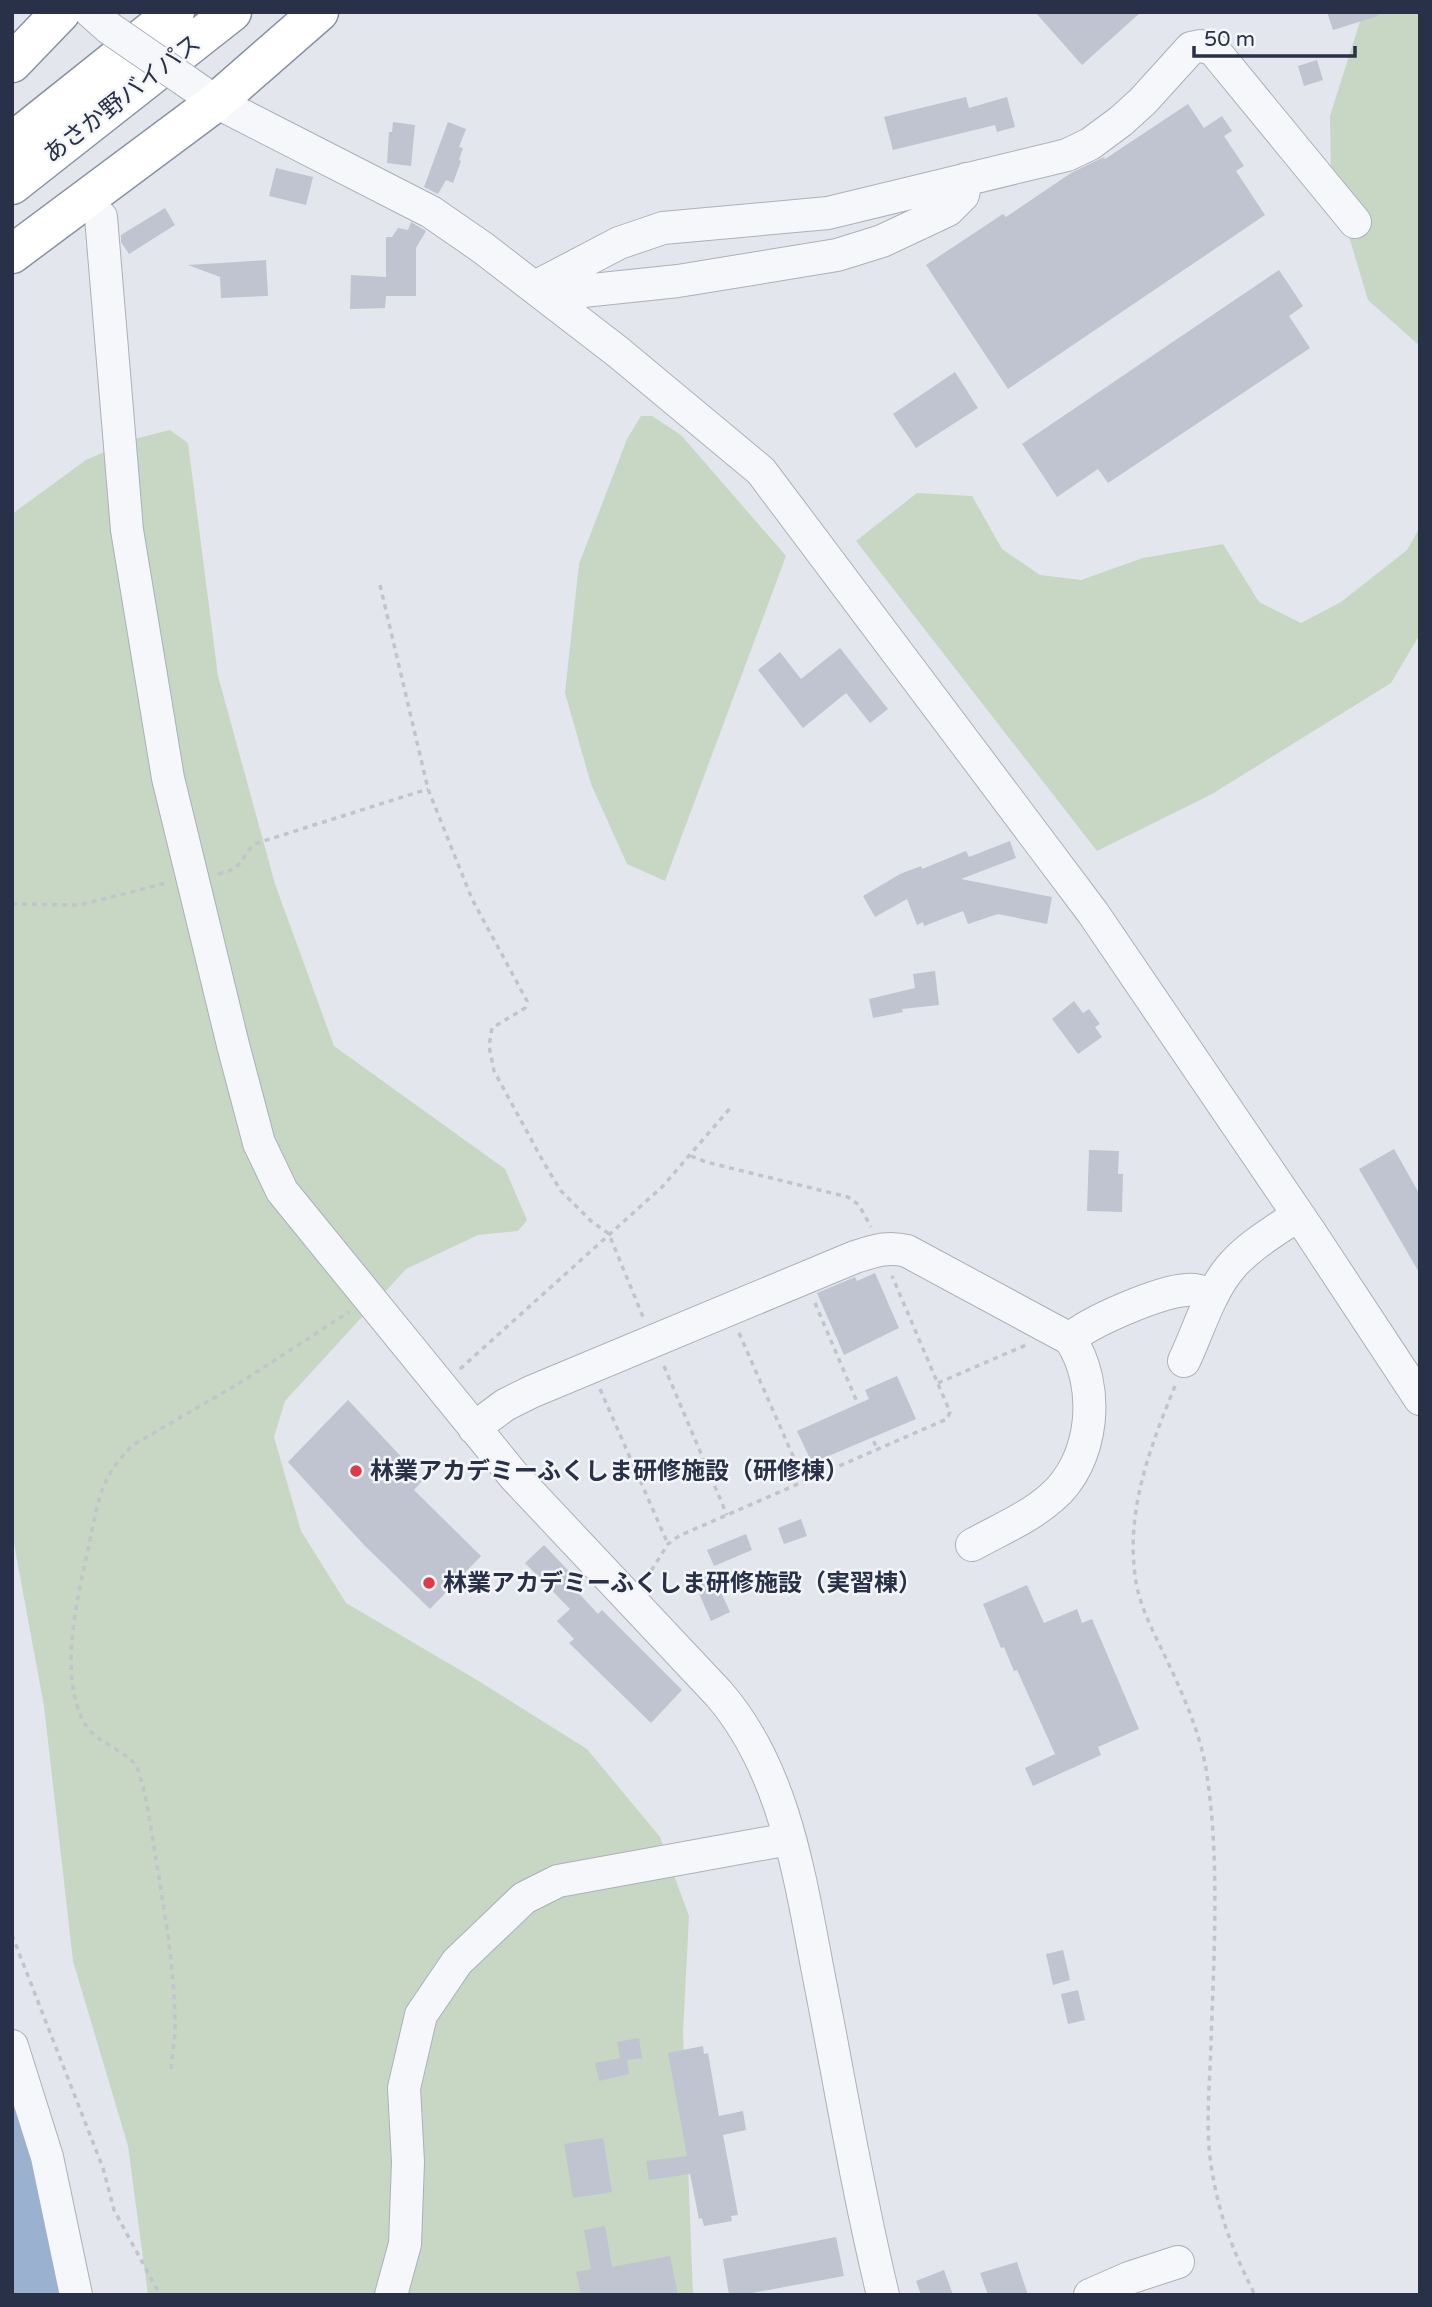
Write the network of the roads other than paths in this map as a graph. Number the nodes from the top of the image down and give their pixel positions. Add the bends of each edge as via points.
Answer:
1 (61, 12) edge
2 (175, 12) edge
3 (232, 12) edge
4 (319, 12) edge
5 (100, 20) edge
6 (12, 62) edge
7 (201, 92) junction
8 (12, 142) edge
9 (966, 179) junction
10 (12, 185) edge
11 (101, 216) dead end
12 (1355, 222) dead end
13 (12, 254) edge
14 (535, 287) junction
15 (560, 307) junction
16 (1298, 1215) junction
17 (1213, 1295) junction
18 (1063, 1335) junction
19 (1184, 1361) road end
20 (1420, 1399) edge
21 (474, 1428) junction
22 (972, 1545) dead end
23 (789, 1839) junction
24 (12, 2046) edge
25 (1178, 2262) dead end
26 (76, 2295) edge
27 (391, 2295) edge
28 (883, 2295) edge
29 (1090, 2295) edge

1 - 6 highway
2 - 8 highway, あさか野バイパス
3 - 10 highway, あさか野バイパス
4 - 7 highway
5 - 7 street, bridge
7 - 13 highway
7 - 14 street via 431,212
9 - 12 street via 1079,150 1143,101 1191,48 1201,46 1213,49
9 - 14 street via 828,213 663,228 619,243
9 - 15 street via 963,195 948,210 882,241 837,255 583,291
11 - 21 street via 127,530 168,778 259,1143 282,1191
14 - 15 street
15 - 16 street via 761,471 1093,913
16 - 17 street via 1236,1261
16 - 20 street
17 - 18 street via 1194,1289 1166,1294
17 - 19 street
18 - 21 street via 907,1251 891,1247 855,1257 591,1367 505,1405
18 - 22 street via 1077,1350 1088,1381 1088,1426 1081,1456 1050,1499
21 - 23 street via 741,1721 780,1802
23 - 27 street via 558,1881 524,1898 457,1962 421,2015 411,2051 404,2088 408,2162 405,2244
23 - 28 street
24 - 26 street via 47,2157
25 - 29 street

